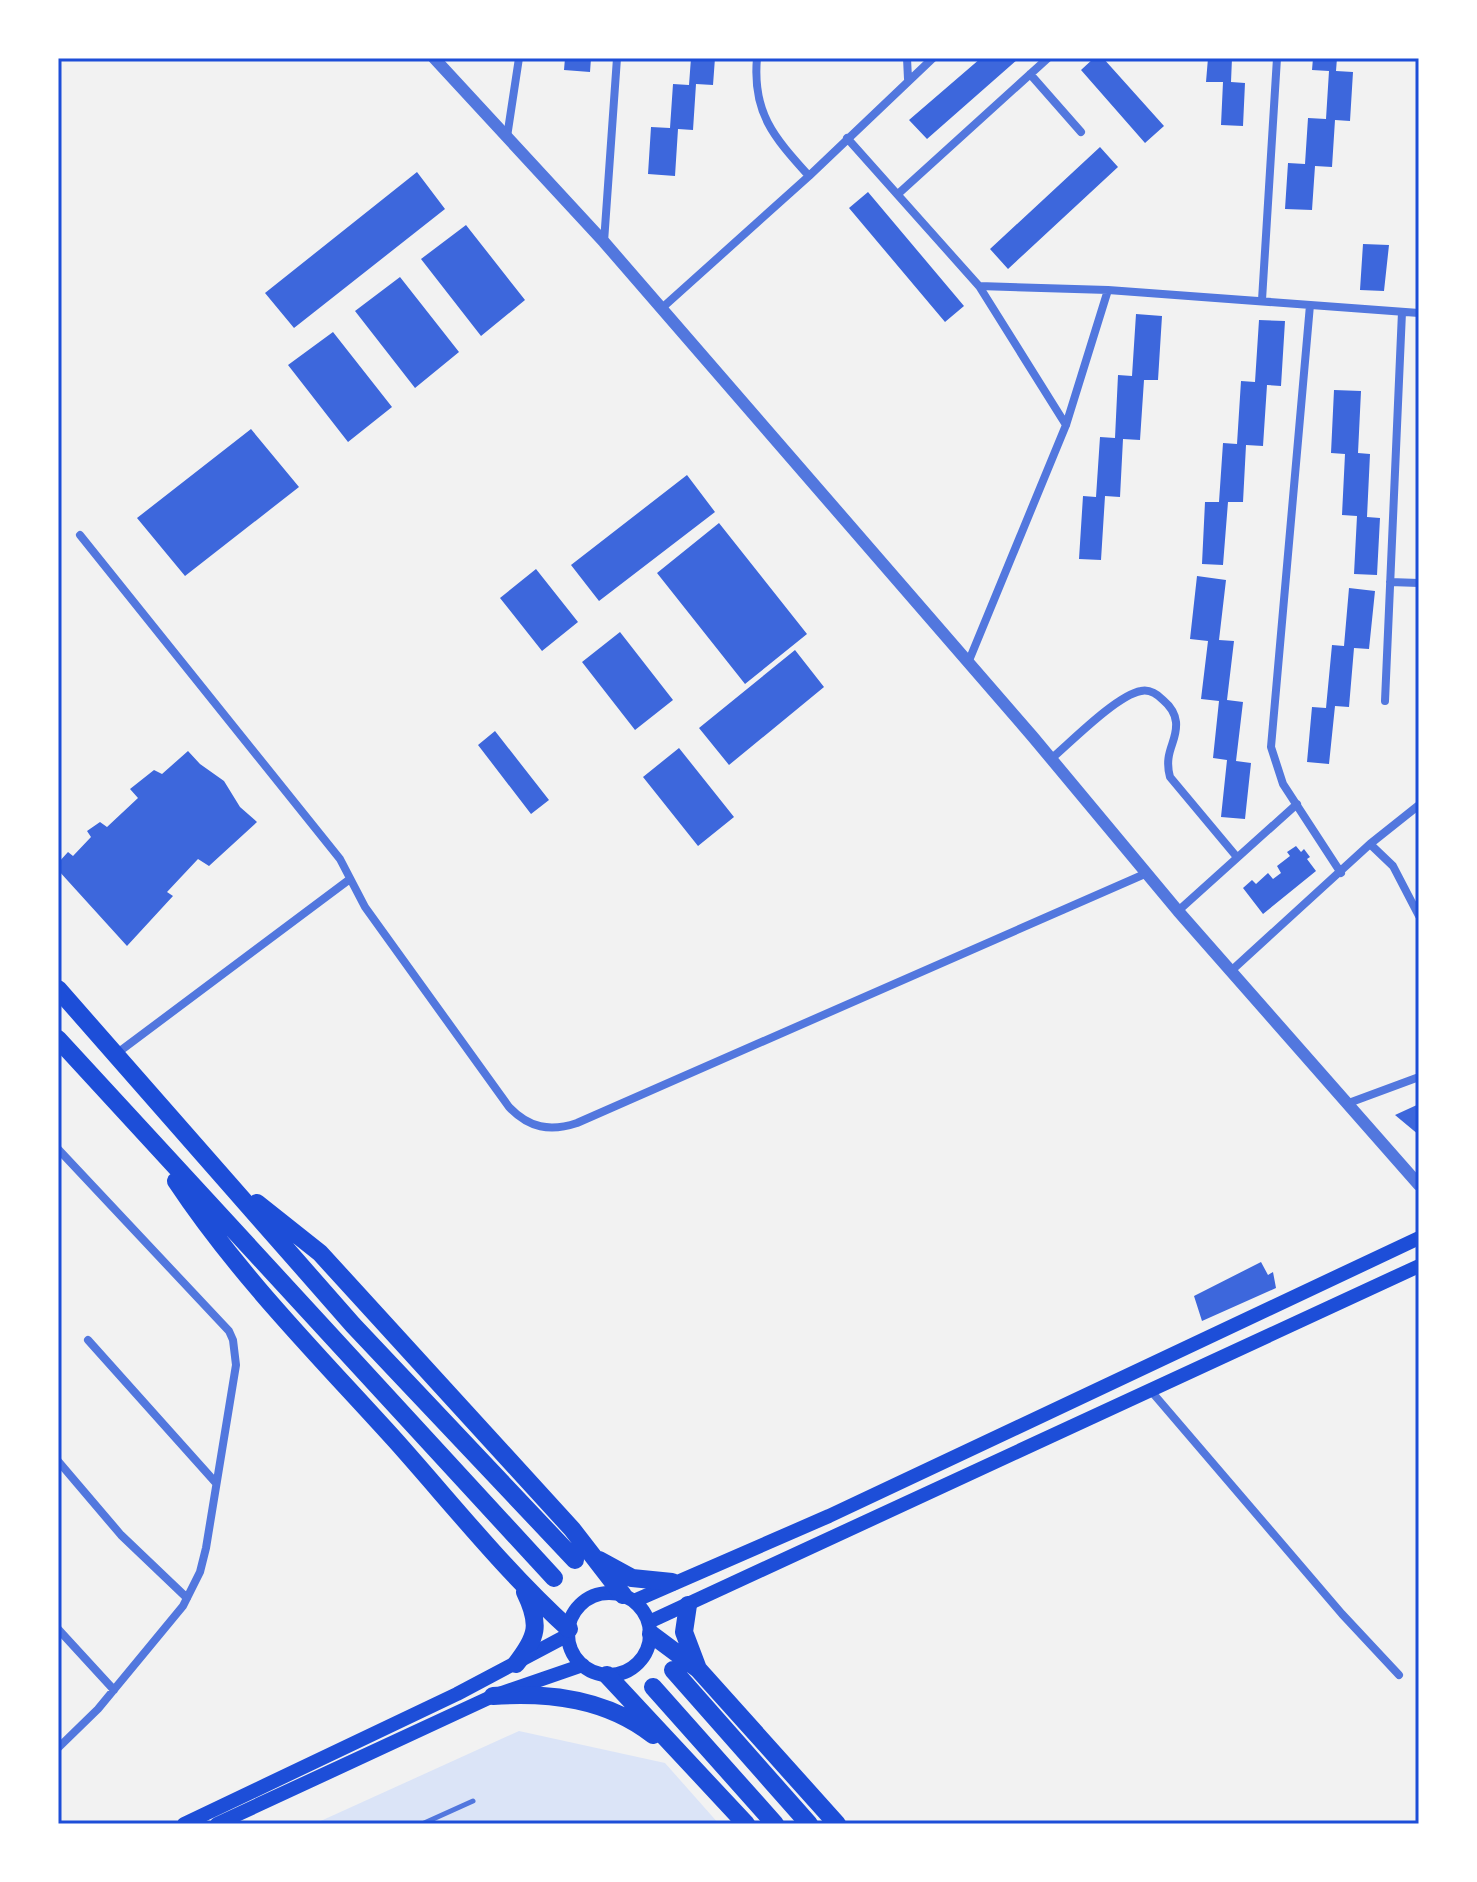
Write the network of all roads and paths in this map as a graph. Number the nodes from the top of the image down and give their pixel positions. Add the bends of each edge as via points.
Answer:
1 (434, 58) edge
2 (519, 58) edge
3 (617, 58) edge
4 (757, 58) edge
5 (907, 58) edge
6 (933, 58) edge
7 (1048, 58) edge
8 (1277, 58) edge
9 (1030, 74) junction
10 (908, 79) junction
11 (1081, 132) dead end
12 (507, 137) junction
13 (847, 138) junction
14 (809, 176) junction
15 (898, 194) junction
16 (604, 242) junction
17 (979, 286) junction
18 (1108, 290) junction
19 (1262, 300) junction
20 (1310, 305) junction
21 (662, 308) junction
22 (1402, 312) junction
23 (1419, 313) edge
24 (1066, 425) junction
25 (80, 535) dead end
26 (1390, 582) junction
27 (1419, 583) edge
28 (968, 664) junction
29 (1385, 701) dead end
30 (1051, 759) junction
31 (1297, 804) junction
32 (1419, 805) edge
33 (1370, 844) junction
34 (1236, 856) junction
35 (1147, 873) junction
36 (1341, 873) junction
37 (350, 879) junction
38 (1178, 911) junction
39 (1419, 916) edge
40 (1231, 971) junction
41 (58, 989) edge
42 (58, 1039) edge
43 (115, 1054) junction
44 (1419, 1077) edge
45 (1346, 1104) junction
46 (58, 1149) edge
47 (166, 1156) junction
48 (1419, 1185) edge
49 (1419, 1238) edge
50 (1419, 1266) edge
51 (88, 1340) dead end
52 (1151, 1391) junction
53 (58, 1461) edge
54 (216, 1483) junction
55 (584, 1558) junction
56 (554, 1578) dead end
57 (672, 1582) junction
58 (520, 1583) junction
59 (187, 1598) junction
60 (628, 1598) junction
61 (688, 1605) junction
62 (650, 1628) junction
63 (58, 1629) edge
64 (568, 1632) junction
65 (516, 1664) junction
66 (583, 1665) junction
67 (698, 1669) junction
68 (673, 1670) dead end
69 (607, 1675) junction
70 (1399, 1675) dead end
71 (653, 1687) dead end
72 (114, 1690) junction
73 (493, 1696) junction
74 (58, 1748) edge
75 (676, 1749) junction
76 (473, 1801) dead end
77 (184, 1824) edge
78 (217, 1824) edge
79 (422, 1824) edge
80 (746, 1824) edge
81 (775, 1824) edge
82 (809, 1824) edge
83 (837, 1824) edge

1 - 12 street
2 - 12 street
3 - 16 street
4 - 14 street via 761,112 773,136
5 - 10 street
6 - 10 street
7 - 9 street
8 - 19 street
9 - 11 street
9 - 15 street
10 - 13 street
12 - 16 street
13 - 14 street
13 - 15 street
14 - 21 street
15 - 17 street
16 - 21 street
17 - 18 street
17 - 24 street
18 - 19 street
18 - 24 street
19 - 20 street
20 - 22 street
20 - 31 street via 1271,747 1283,784
21 - 28 street
22 - 23 street
22 - 26 street
24 - 28 street
25 - 37 street via 340,859
26 - 27 street
26 - 29 street
28 - 30 street
30 - 34 street via 1120,701 1139,691 1157,694 1176,723 1166,763 1170,777
30 - 35 street
31 - 34 street
31 - 36 street
32 - 33 street
33 - 36 street
33 - 39 street via 1393,866
34 - 38 street
35 - 37 street via 629,1101 563,1128 547,1129 519,1118 509,1107
35 - 38 street
36 - 40 street
37 - 43 street
38 - 40 street
40 - 45 street
41 - 43 highway
42 - 47 highway
43 - 55 highway via 353,1325
44 - 45 street
45 - 48 street
46 - 54 street via 229,1331 236,1365
47 - 56 highway
47 - 58 highway via 176,1180 227,1252
49 - 57 main road via 829,1516
50 - 52 main road
51 - 54 street
52 - 61 main road
52 - 70 street
53 - 59 street via 121,1535
54 - 59 street via 200,1572
55 - 57 highway via 632,1578
55 - 60 highway
57 - 60 main road
58 - 64 highway
58 - 65 highway via 533,1610 534,1631 533,1642
59 - 72 street
60 - 62 main road via 646,1614
60 - 64 main road via 611,1592 587,1599 572,1617
61 - 62 main road
61 - 67 highway via 684,1632
62 - 67 highway
62 - 69 main road via 638,1663
63 - 72 street
64 - 65 main road
64 - 66 main road via 572,1651
65 - 77 main road
66 - 69 main road
66 - 73 main road
67 - 83 highway
68 - 82 highway
69 - 75 highway
71 - 81 highway
72 - 74 street
73 - 75 highway via 531,1693 599,1705
73 - 78 main road
75 - 80 highway
76 - 79 lane

